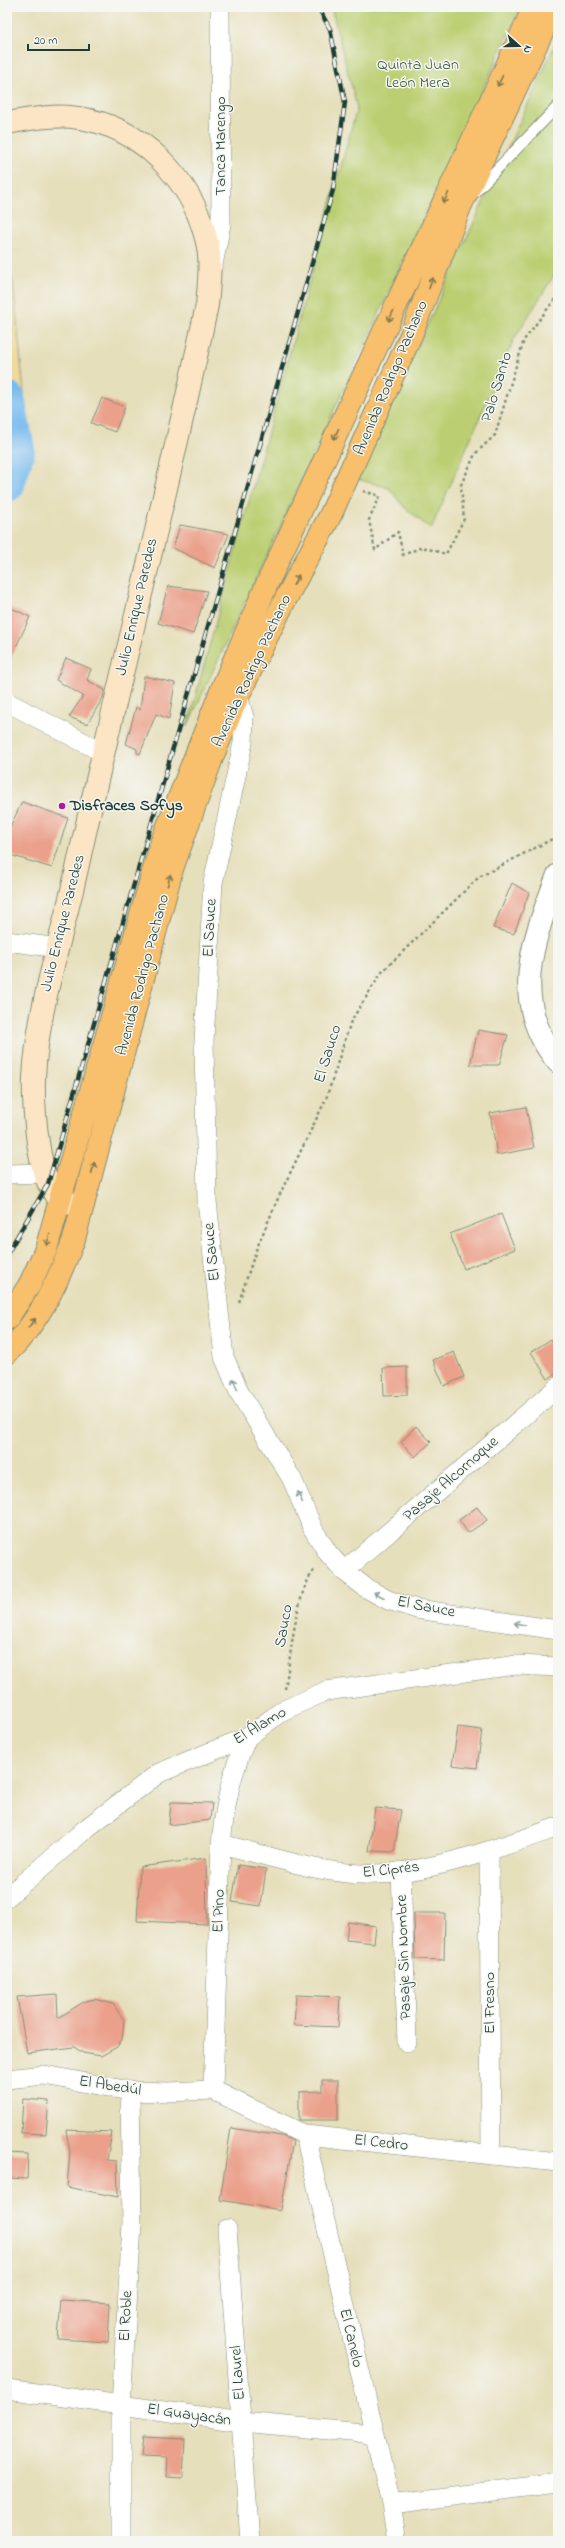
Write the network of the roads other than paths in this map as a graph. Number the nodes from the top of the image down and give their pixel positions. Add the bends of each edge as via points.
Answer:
1 (220, 7) edge
2 (534, 7) edge
3 (554, 7) edge
4 (558, 106) edge
5 (7, 123) edge
6 (460, 207) junction
7 (209, 284) junction
8 (230, 691) junction
9 (7, 702) edge
10 (102, 752) junction
11 (558, 875) edge
12 (7, 941) edge
13 (58, 948) junction
14 (558, 1062) edge
15 (44, 1173) junction
16 (7, 1174) edge
17 (59, 1202) junction
18 (83, 1205) junction
19 (7, 1319) edge
20 (7, 1353) edge
21 (558, 1387) edge
22 (344, 1571) junction
23 (558, 1630) edge
24 (558, 1666) edge
25 (247, 1737) junction
26 (558, 1828) edge
27 (221, 1844) junction
28 (489, 1851) junction
29 (401, 1871) junction
30 (7, 1897) edge
31 (407, 2042) dead end
32 (7, 2079) edge
33 (213, 2090) junction
34 (130, 2091) junction
35 (305, 2135) junction
36 (491, 2155) junction
37 (558, 2162) edge
38 (227, 2229) dead end
39 (7, 2389) edge
40 (121, 2405) junction
41 (242, 2422) junction
42 (373, 2434) junction
43 (558, 2484) edge
44 (391, 2504) junction
45 (120, 2541) edge
46 (250, 2541) edge
47 (397, 2541) edge

1 - 7 street, Tanca Marengo via 221,224
2 -> 8 main road, Avenida Rodrigo Pachano via 274,570
3 - 6 main road, Avenida Rodrigo Pachano
4 - 6 lane
5 - 7 main road, Julio Enrique Paredes via 46,116 96,122 144,146 163,160 188,194 201,222 207,240
8 -> 6 main road, Avenida Rodrigo Pachano via 344,485 411,335
7 - 10 main road, Julio Enrique Paredes via 200,338
8 - 17 main road, Avenida Rodrigo Pachano via 162,840
18 -> 8 main road, Avenida Rodrigo Pachano via 172,869 213,755
22 -> 8 street, El Sauce via 328,1554 313,1529 292,1478 239,1392 224,1357 207,1201 204,1041 213,883 243,743 244,717
9 - 10 street
10 - 13 main road, Julio Enrique Paredes
11 - 14 street via 530,957 529,997 534,1023 546,1048
12 - 13 street
13 - 15 main road, Julio Enrique Paredes via 43,1006 34,1079 35,1109
15 - 16 street
15 - 17 main road, Julio Enrique Paredes
17 - 18 main road
17 -> 19 main road, Avenida Rodrigo Pachano via 46,1250 30,1284
20 -> 18 main road, Avenida Rodrigo Pachano via 44,1307 61,1274
21 - 22 street, Pasaje Alcornoque
23 -> 22 street, El Sauce via 417,1609 388,1600 366,1588
24 - 25 street, El Álamo via 517,1665 326,1691 282,1711
25 - 27 street, El Pino via 233,1770 224,1806
25 - 30 street, El Álamo via 159,1773 88,1827
26 - 28 street, El Ciprés
27 - 29 street, El Ciprés via 335,1872 362,1874
27 - 33 street, El Pino
28 - 29 street, El Ciprés
28 - 36 street, El Fresno
29 - 31 street, Pasaje Sin Nombre
32 - 34 street, El Abedúl via 44,2075
33 - 34 street, El Abedúl
33 - 35 street, El Cedro
34 - 40 street, El Roble via 132,2224
35 - 36 street, El Cedro
35 - 42 street, El Canelo
36 - 37 street, El Cedro
38 - 41 street, El Laurel
39 - 40 street, El Guayacán
40 - 41 street, El Guayacán
40 - 45 street, El Roble
41 - 42 street, El Guayacán
41 - 46 street, El Laurel
42 - 44 street, El Canelo
43 - 44 street
44 - 47 street, El Canelo

